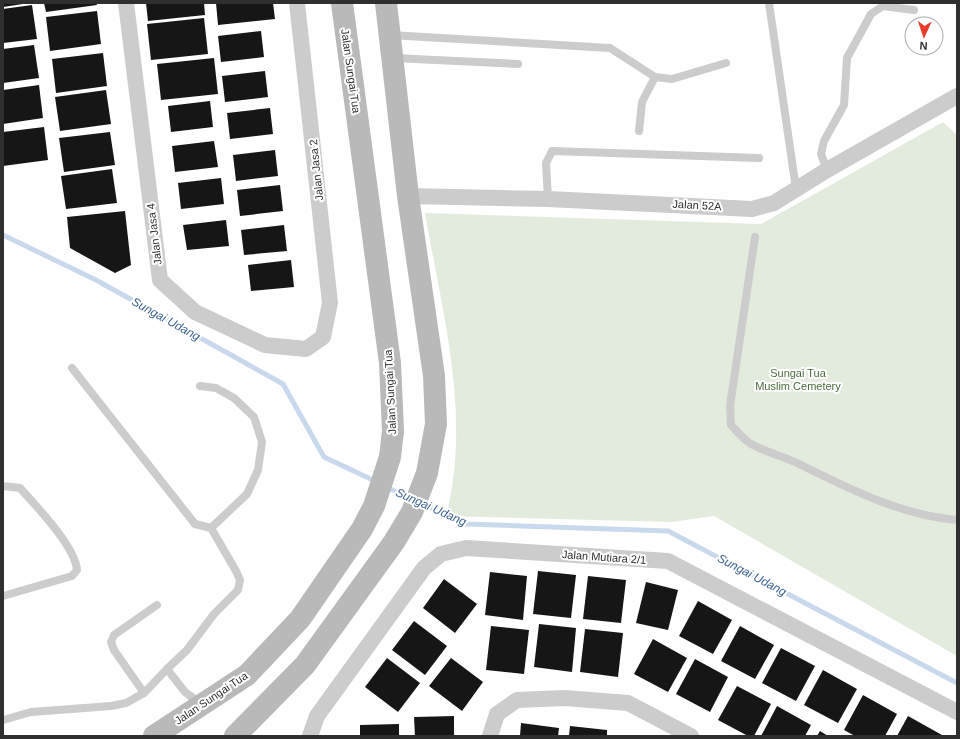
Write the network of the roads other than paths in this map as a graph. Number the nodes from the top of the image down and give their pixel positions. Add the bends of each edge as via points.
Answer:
1 (126, 3) edge
2 (297, 3) edge
3 (342, 3) edge
4 (386, 3) edge
5 (769, 3) edge
6 (914, 10) dead end
7 (389, 35) junction
8 (392, 58) junction
9 (726, 62) dead end
10 (518, 64) dead end
11 (655, 77) junction
12 (957, 96) edge
13 (639, 131) dead end
14 (759, 158) dead end
15 (827, 170) junction
16 (796, 189) junction
17 (408, 196) junction
18 (548, 199) junction
19 (755, 237) dead end
20 (323, 337) joint
21 (72, 368) dead end
22 (200, 386) dead end
23 (3, 486) edge
24 (957, 520) edge
25 (211, 528) junction
26 (3, 596) edge
27 (157, 605) dead end
28 (168, 669) junction
29 (144, 693) junction
30 (202, 705) junction
31 (957, 712) edge
32 (3, 720) edge
33 (154, 736) edge
34 (236, 736) edge
35 (310, 736) edge
36 (490, 736) edge
37 (691, 736) edge

1 - 20 street, Jalan Jasa 4 via 160,280 195,312 266,345 306,349
2 - 20 street, Jalan Jasa 2 via 330,303
3 - 30 main road, Jalan Sungai Tua via 390,363 393,430 390,457 374,506 362,529 300,619 247,675
4 - 7 main road
5 - 16 lane
6 - 15 lane via 883,6 871,14 847,58 844,105 824,141 821,154
7 - 8 main road
7 - 11 lane via 610,48
8 - 10 lane
8 - 17 main road
9 - 11 lane via 672,79
11 - 13 lane via 642,102
12 - 15 street, Jalan 52A
14 - 18 lane via 552,151 546,163
15 - 16 street, Jalan 52A
16 - 18 street, Jalan 52A via 774,203 752,209
17 - 18 street, Jalan 52A
17 - 34 main road via 434,376 436,424 427,473 412,512 394,542 304,665
19 - 24 lane via 730,406 731,425 750,444 874,499 902,510
21 - 25 lane via 195,524
22 - 25 lane via 216,388 234,398 254,417 262,442 258,470 247,494
23 - 26 lane via 20,488 50,522 77,562 77,570 72,576
25 - 28 lane via 240,580 238,590 214,614 187,650
27 - 29 lane via 114,635 111,642
28 - 29 lane
28 - 30 lane via 186,692
29 - 32 lane via 126,703 111,706 31,712
30 - 33 main road, Jalan Sungai Tua
31 - 35 street, Jalan Mutiara 2/1 via 668,561 466,548 441,554 424,568 317,716
36 - 37 street via 497,714 517,700 565,698 628,703

